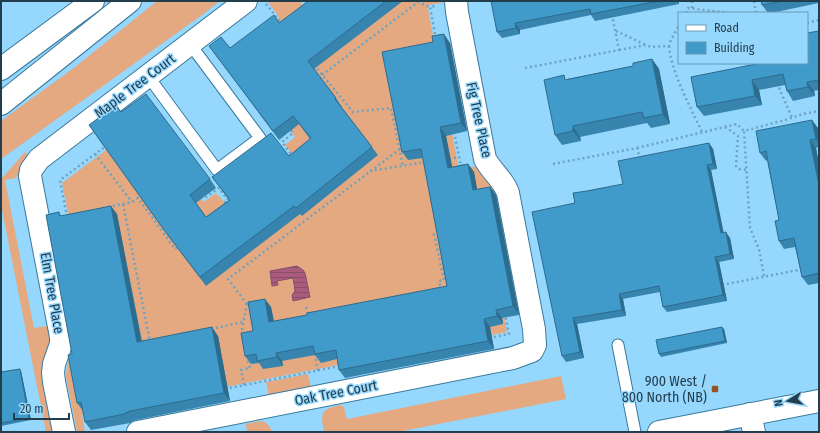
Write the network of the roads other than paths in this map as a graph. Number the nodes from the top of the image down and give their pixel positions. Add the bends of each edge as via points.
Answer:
1 (93, 1) edge
2 (130, 1) edge
3 (456, 1) edge
4 (256, 2) edge
5 (190, 44) junction
6 (1, 69) edge
7 (148, 76) junction
8 (1, 104) edge
9 (30, 176) joint
10 (618, 345) dead end
11 (532, 351) joint
12 (819, 401) edge
13 (752, 423) edge
14 (64, 432) edge
15 (138, 432) edge
16 (635, 432) edge
17 (659, 432) edge

1 - 6 main road
2 - 8 main road
3 - 11 main road, Fig Tree Place via 485,159 508,193 534,329 535,344
4 - 5 main road, Maple Tree Court
5 - 7 main road, Maple Tree Court
5 - 7 lane via 260,138 217,170
7 - 9 main road, Maple Tree Court via 39,159
9 - 14 main road, Elm Tree Place via 61,331 61,344 53,373
10 - 16 lane
11 - 15 main road, Oak Tree Court via 513,358
12 - 13 main road
13 - 17 main road

